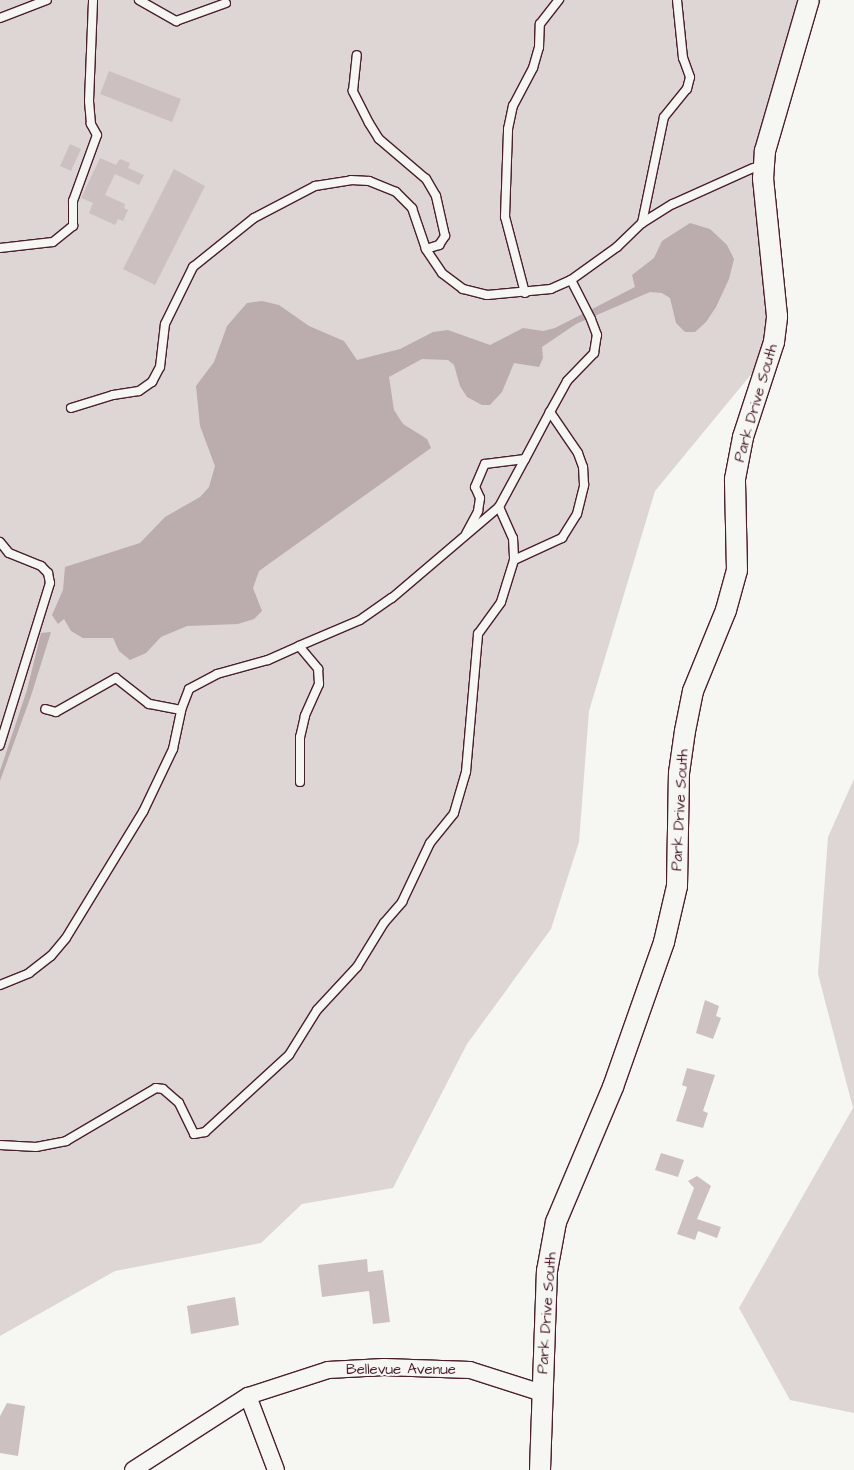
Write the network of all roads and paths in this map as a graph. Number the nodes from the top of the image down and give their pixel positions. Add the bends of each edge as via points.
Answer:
1 (48, 0) edge
2 (93, 0) edge
3 (139, 0) edge
4 (559, 0) edge
5 (677, 0) edge
6 (809, 0) edge
7 (226, 3) dead end
8 (0, 18) edge
9 (357, 55) dead end
10 (752, 168) dead end
11 (642, 223) junction
12 (0, 248) edge
13 (426, 249) junction
14 (571, 280) junction
15 (525, 293) junction
16 (71, 408) dead end
17 (550, 412) junction
18 (525, 459) junction
19 (499, 507) junction
20 (464, 538) junction
21 (0, 542) edge
22 (514, 560) junction
23 (299, 646) junction
24 (45, 709) dead end
25 (181, 710) junction
26 (0, 745) edge
27 (300, 782) dead end
28 (0, 985) edge
29 (0, 1145) edge
30 (542, 1393) junction
31 (248, 1396) junction
32 (133, 1470) edge
33 (276, 1470) edge
34 (540, 1470) edge

1 - 8 lane
2 - 12 lane via 89,101 91,124 98,136 73,201 73,226 53,242
3 - 7 lane via 176,21
4 - 15 lane via 540,24 539,48 533,68 513,106 508,129 505,217
5 - 11 lane via 683,58 690,77 687,89 664,117
6 - 30 street, Park Drive South via 765,151 763,179 777,316 774,342 743,437 735,479 737,570 726,610 693,691 685,732 679,773 677,886 664,942 613,1087 556,1222 547,1271
9 - 13 lane via 353,91 369,123 379,139 417,169 436,196 445,236 439,245
10 - 11 lane via 696,192
11 - 14 lane via 617,247
13 - 15 lane via 442,273 463,289 487,294
13 - 16 lane via 412,208 396,192 369,181 351,180 315,186 254,218 194,267 165,324 160,367 152,382 139,391 112,395
14 - 15 lane via 551,289
14 - 17 lane via 597,335 594,353 567,381
17 - 18 lane
17 - 22 lane via 578,453 583,467 584,485 577,514 562,538
18 - 19 lane
18 - 20 lane via 485,464 476,487 480,498 478,511
19 - 20 lane
19 - 22 lane via 513,538
20 - 23 lane via 392,598 360,620
21 - 26 lane via 9,553 41,566 48,573 50,583
22 - 29 lane via 501,602 478,634 466,772 454,813 430,843 402,902 384,923 357,967 317,1010 289,1055 205,1132 194,1134 179,1104 163,1089 156,1088 66,1141 36,1147
23 - 25 lane via 268,660 217,674 189,689
23 - 27 lane via 318,669 319,684 305,716 300,738
24 - 25 lane via 56,712 116,678 149,704
25 - 28 lane via 173,750 143,812 66,938 51,956 29,973
30 - 31 street, Bellevue Avenue via 470,1370 384,1367 328,1370
30 - 34 street, Park Drive South
31 - 32 street, Bellevue Avenue
31 - 33 street

